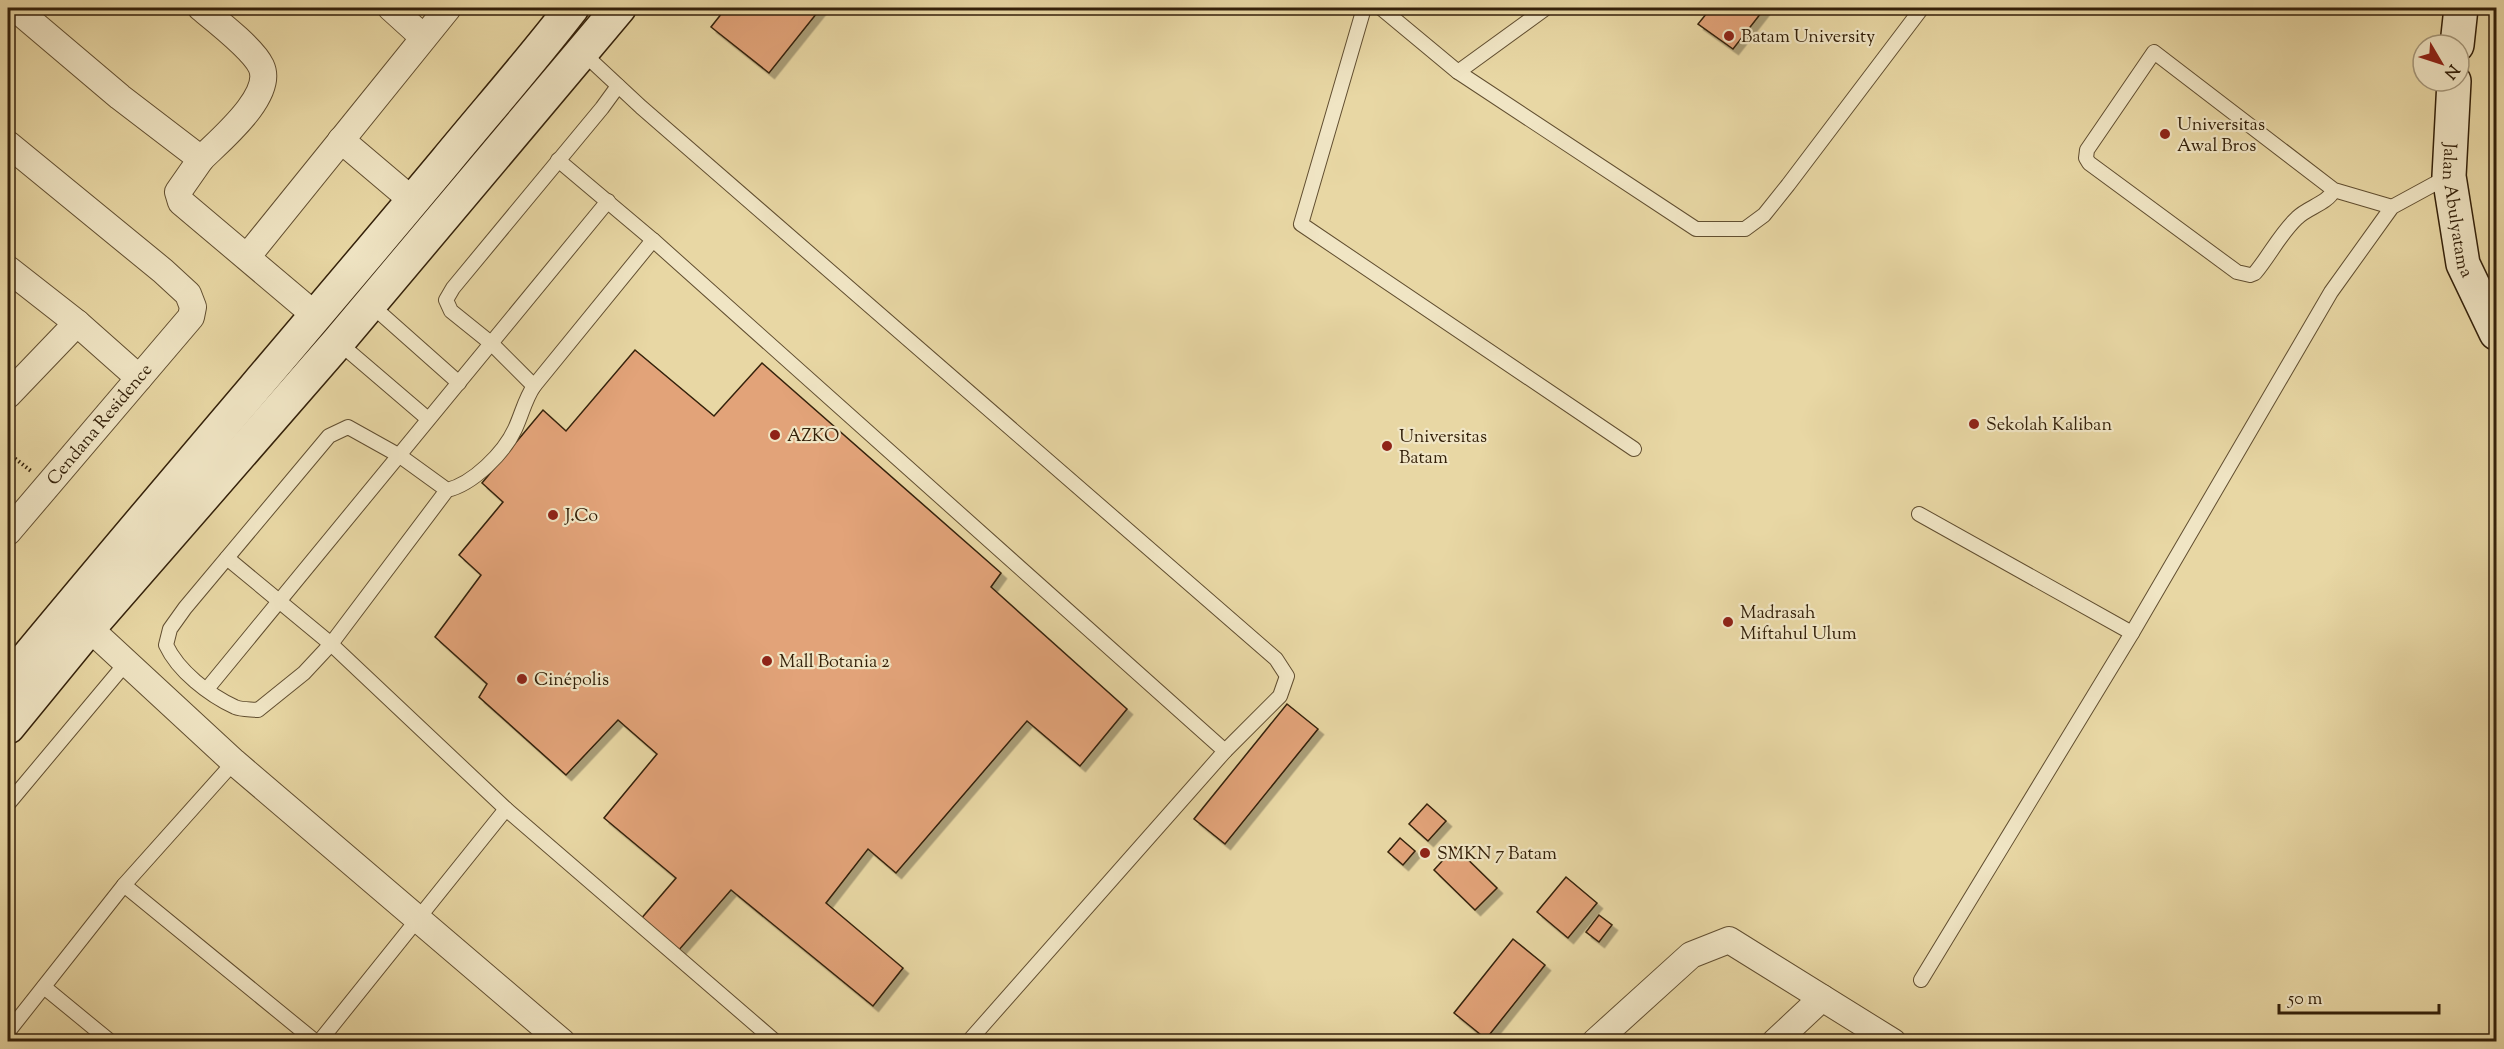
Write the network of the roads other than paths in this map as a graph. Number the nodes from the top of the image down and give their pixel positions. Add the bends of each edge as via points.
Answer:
1 (15, 8) edge
2 (201, 8) edge
3 (391, 8) edge
4 (572, 8) edge
5 (619, 8) edge
6 (1364, 8) edge
7 (1381, 8) edge
8 (1546, 8) edge
9 (1922, 8) edge
10 (2461, 8) edge
11 (435, 18) edge
12 (2458, 33) edge
13 (583, 53) junction
14 (1458, 72) junction
15 (618, 86) junction
16 (2453, 93) edge
17 (341, 140) junction
18 (10, 152) edge
19 (201, 159) junction
20 (558, 160) junction
21 (2449, 176) junction
22 (2334, 190) junction
23 (413, 201) junction
24 (608, 201) junction
25 (2392, 207) junction
26 (653, 240) junction
27 (247, 257) junction
28 (8, 269) edge
29 (370, 304) junction
30 (316, 316) junction
31 (77, 323) junction
32 (2496, 333) edge
33 (338, 342) junction
34 (492, 345) junction
35 (139, 378) junction
36 (459, 383) junction
37 (534, 386) junction
38 (8, 395) edge
39 (428, 418) junction
40 (1634, 449) dead end
41 (400, 456) junction
42 (447, 490) junction
43 (1919, 514) dead end
44 (11, 522) edge
45 (226, 558) junction
46 (278, 602) junction
47 (89, 628) junction
48 (2132, 633) junction
49 (331, 644) junction
50 (126, 663) junction
51 (8, 681) edge
52 (207, 689) junction
53 (8, 727) edge
54 (1225, 751) junction
55 (234, 762) junction
56 (8, 804) edge
57 (506, 809) junction
58 (124, 885) junction
59 (419, 918) junction
60 (1921, 980) dead end
61 (44, 987) junction
62 (1822, 998) junction
63 (8, 1032) edge
64 (111, 1041) edge
65 (318, 1041) edge
66 (562, 1041) edge
67 (776, 1041) edge
68 (968, 1041) edge
69 (1595, 1041) edge
70 (1775, 1041) edge
71 (1893, 1041) edge

1 - 19 street
2 - 19 street via 245,47 261,66 264,79 253,105
3 - 11 street
4 - 23 main road
5 - 13 main road
6 - 40 lane via 1301,224
7 - 14 lane
8 - 14 lane
9 - 14 lane via 1764,215 1745,229 1696,229
10 - 12 main road
11 - 17 street
13 - 15 lane
13 - 29 main road
15 - 20 lane
15 - 54 lane via 1276,659 1287,676 1280,696
16 - 21 main road, Jalan Abulyatama
17 - 23 street
17 - 27 street
18 - 35 street, Cendana Residence via 188,294 193,307 191,317
19 - 27 street via 178,192 181,202
20 - 24 lane
20 - 34 lane via 446,300 451,311
21 - 25 lane
21 - 32 main road, Jalan Abulyatama via 2463,264
22 - 22 lane via 2331,196 2297,217 2256,273 2244,274 2089,164 2087,150 2154,52
22 - 25 lane
23 - 30 main road
24 - 26 lane
24 - 34 lane
25 - 48 lane via 2331,292
26 - 37 lane
26 - 54 lane
27 - 30 street
28 - 31 street
29 - 33 main road
29 - 36 lane
30 - 51 main road
31 - 35 street
31 - 38 street
33 - 39 lane
33 - 47 main road
34 - 36 lane
34 - 37 lane
35 - 44 street, Cendana Residence
36 - 39 lane
37 - 42 lane via 501,450 476,474
39 - 41 lane
41 - 42 lane
41 - 45 lane via 348,427 329,436
41 - 46 lane
42 - 49 lane
43 - 48 lane
45 - 46 lane
45 - 52 lane via 170,629 166,645 172,660
46 - 49 lane
46 - 52 lane
47 - 50 street
47 - 53 main road
48 - 60 lane
49 - 52 lane via 304,673 258,710 236,707
49 - 57 lane
50 - 55 street
50 - 56 lane
54 - 68 lane
55 - 58 lane
55 - 59 street
57 - 59 lane
57 - 67 lane
58 - 61 lane
58 - 65 lane
59 - 65 lane
59 - 66 street
61 - 63 lane
61 - 64 lane
62 - 69 street via 1729,940 1691,955
62 - 70 street
62 - 71 street

